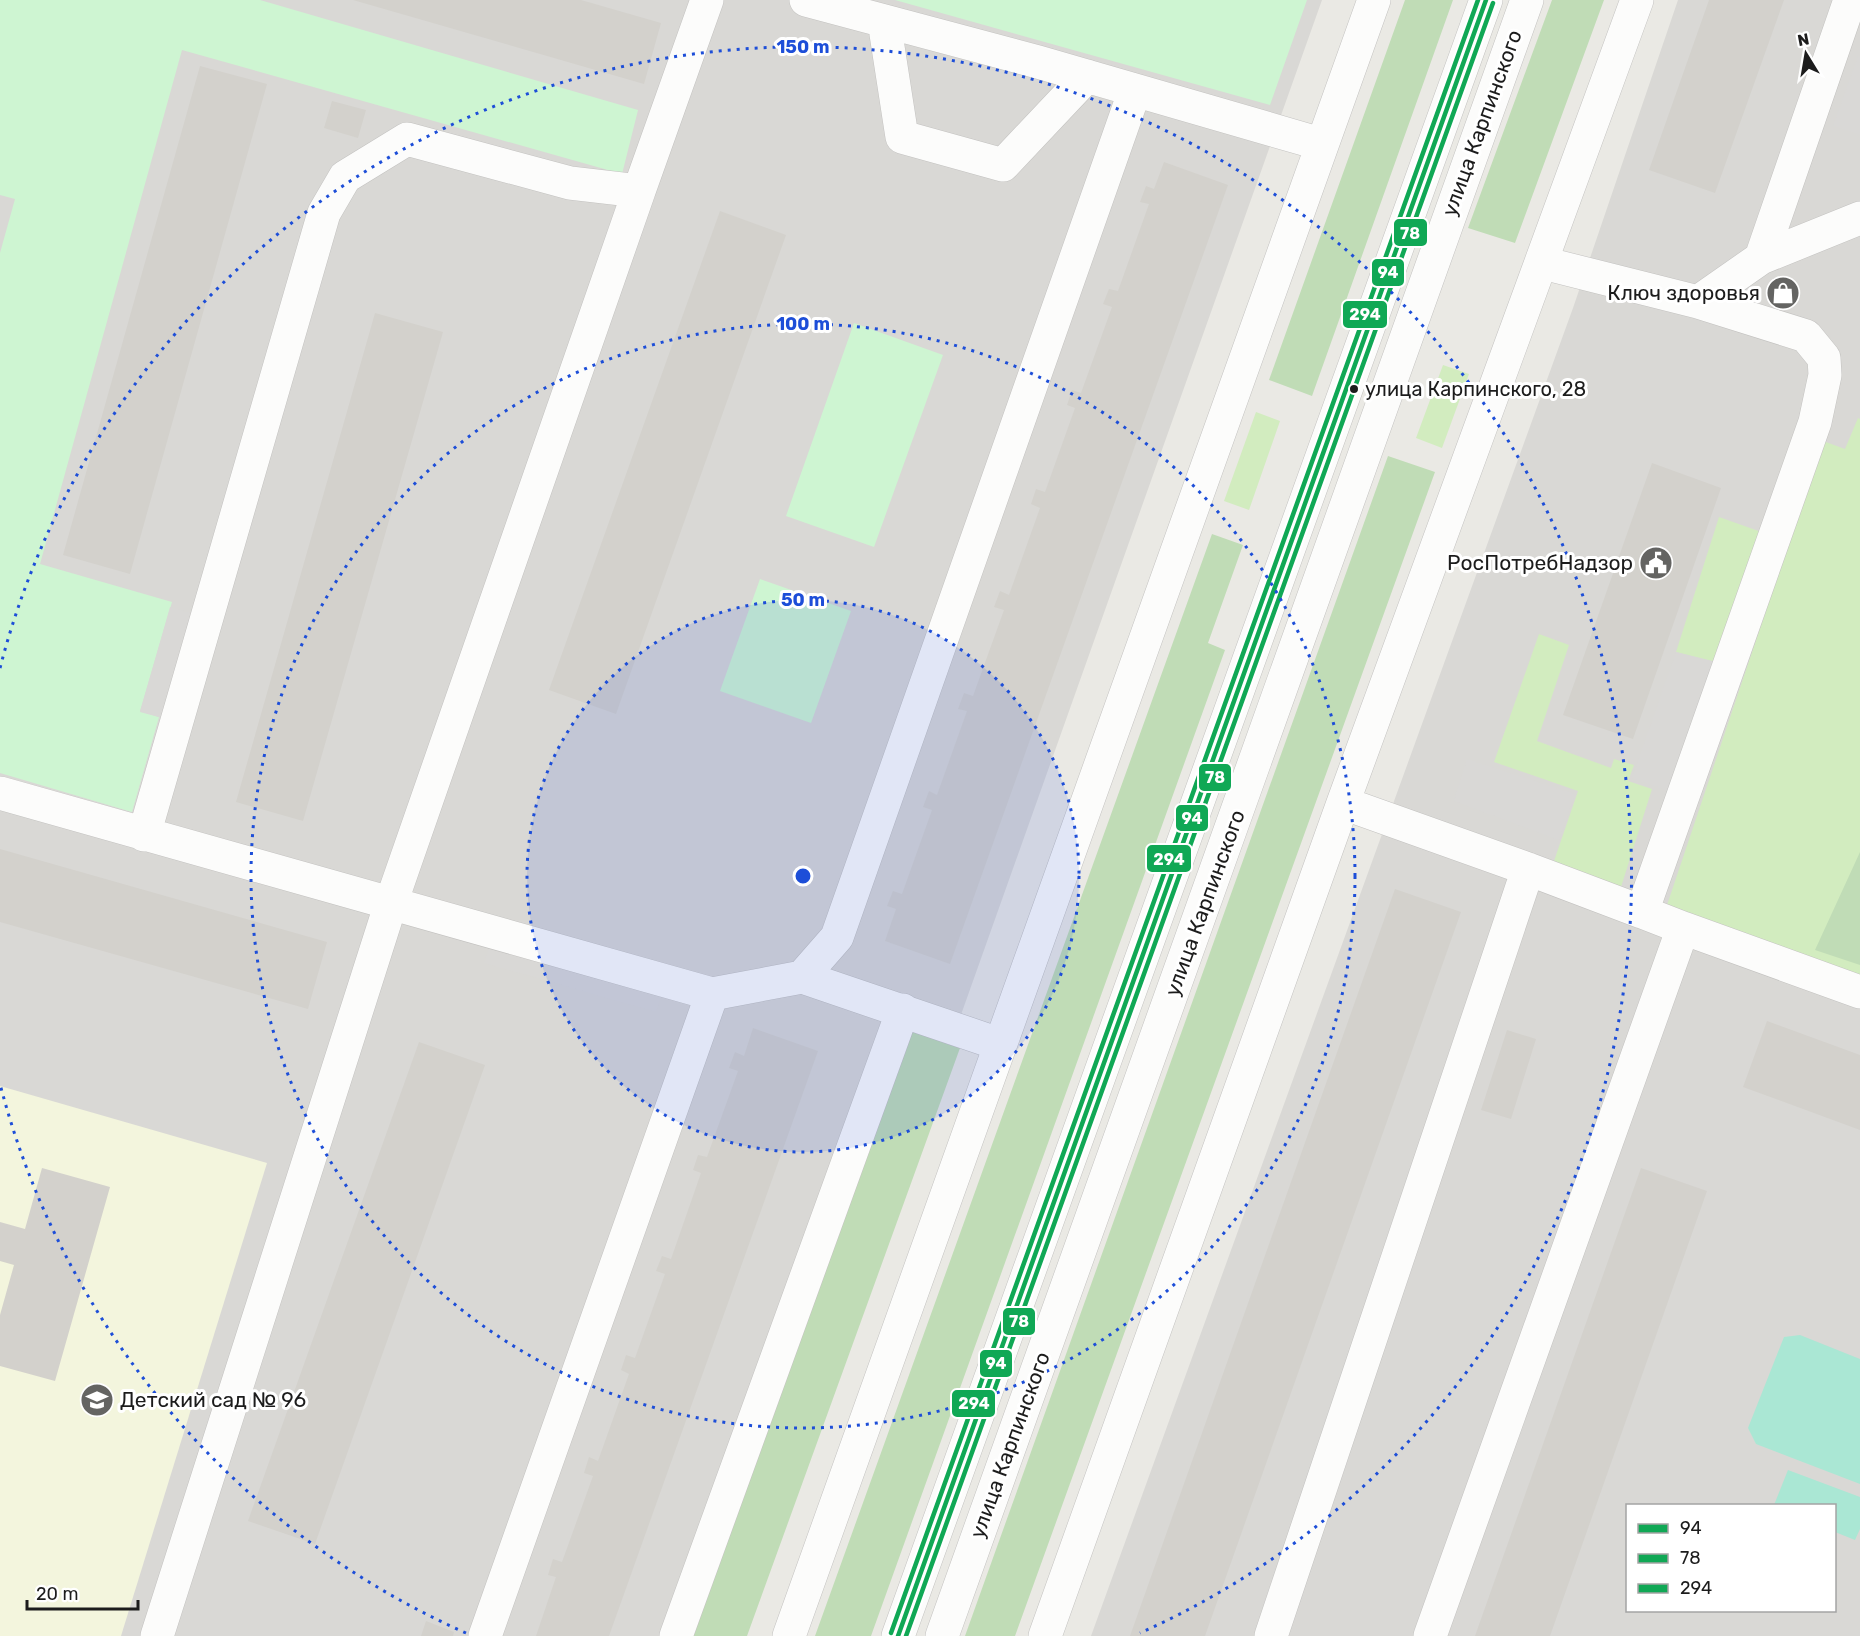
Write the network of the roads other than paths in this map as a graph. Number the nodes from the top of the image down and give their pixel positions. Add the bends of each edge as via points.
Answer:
1 (707, 0) edge
2 (806, 0) edge
3 (1374, 0) edge
4 (1486, 0) edge
5 (1527, 0) edge
6 (1637, 0) edge
7 (1850, 0) edge
8 (884, 21) junction
9 (1086, 76) junction
10 (1135, 90) junction
11 (1321, 144) junction
12 (639, 191) junction
13 (1860, 218) edge
14 (1761, 258) junction
15 (1543, 263) junction
16 (1698, 302) junction
17 (0, 793) edge
18 (1343, 803) junction
19 (144, 835) junction
20 (1528, 869) junction
21 (391, 903) junction
22 (1642, 912) junction
23 (1683, 928) junction
24 (802, 977) junction
25 (1860, 992) edge
26 (712, 994) junction
27 (903, 1010) junction
28 (999, 1044) junction
29 (158, 1636) edge
30 (485, 1636) edge
31 (676, 1636) edge
32 (789, 1636) edge
33 (898, 1636) edge
34 (942, 1636) edge
35 (1045, 1636) edge
36 (1271, 1636) edge
37 (1430, 1636) edge

1 - 12 street
2 - 8 street
3 - 11 street
4 - 33 street, улица Карпинского
5 - 34 street, улица Карпинского
6 - 15 street
7 - 14 street
8 - 9 street
8 - 9 street via 902,136 1003,165
9 - 10 street
10 - 11 street
10 - 24 street via 837,937
11 - 28 street
12 - 19 street via 570,183 407,139 345,177 324,213
12 - 21 street
13 - 14 street
14 - 16 street
15 - 16 street
15 - 18 street
16 - 22 street via 1806,336 1824,358 1825,375 1815,422
17 - 19 street
18 - 20 street
18 - 35 street
19 - 21 street
20 - 22 street
20 - 36 street
21 - 26 street
21 - 29 street
22 - 23 street
23 - 25 street
23 - 37 street
24 - 26 street
24 - 27 street
26 - 30 street
27 - 28 street
27 - 31 street
28 - 32 street

